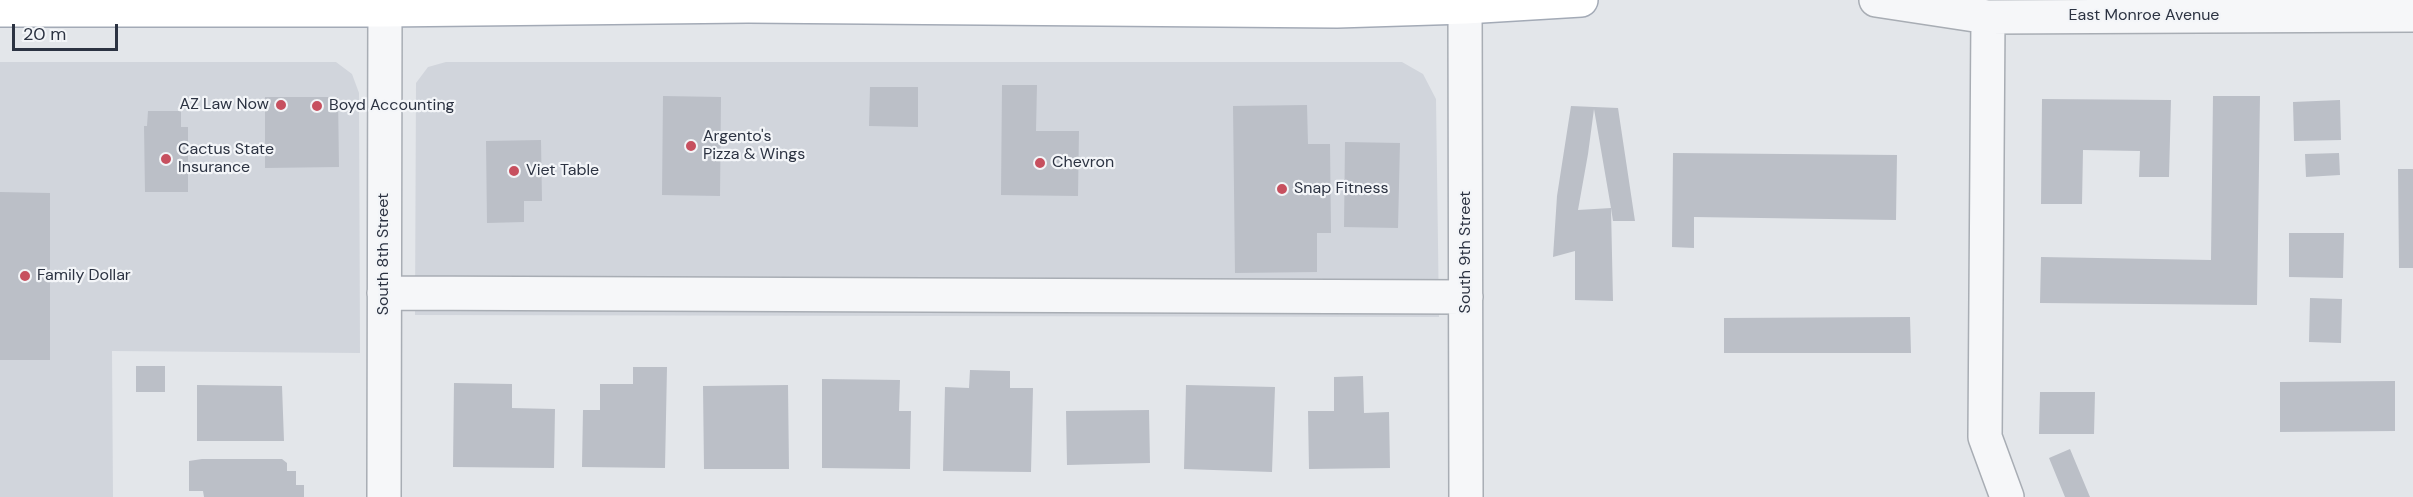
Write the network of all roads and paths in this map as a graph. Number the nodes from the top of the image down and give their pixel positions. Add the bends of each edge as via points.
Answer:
1 (1581, 0) edge
2 (1875, 0) edge
3 (748, 3) edge
4 (1465, 4) edge
5 (385, 5) edge
6 (1337, 5) edge
7 (0, 10) edge
8 (2413, 15) edge
9 (1988, 17) junction
10 (384, 292) junction
11 (1466, 297) junction
12 (384, 497) edge
13 (1466, 497) edge
14 (2007, 497) edge

1 - 4 main road
2 - 9 street, East Monroe Avenue
3 - 5 main road
3 - 6 main road
4 - 6 main road
4 - 11 street, South 9th Street
5 - 7 main road
5 - 10 street, South 8th Street
8 - 9 street, East Monroe Avenue
9 - 14 street via 1985,436
10 - 11 street
10 - 12 street, South 8th Street
11 - 13 street, South 9th Street

